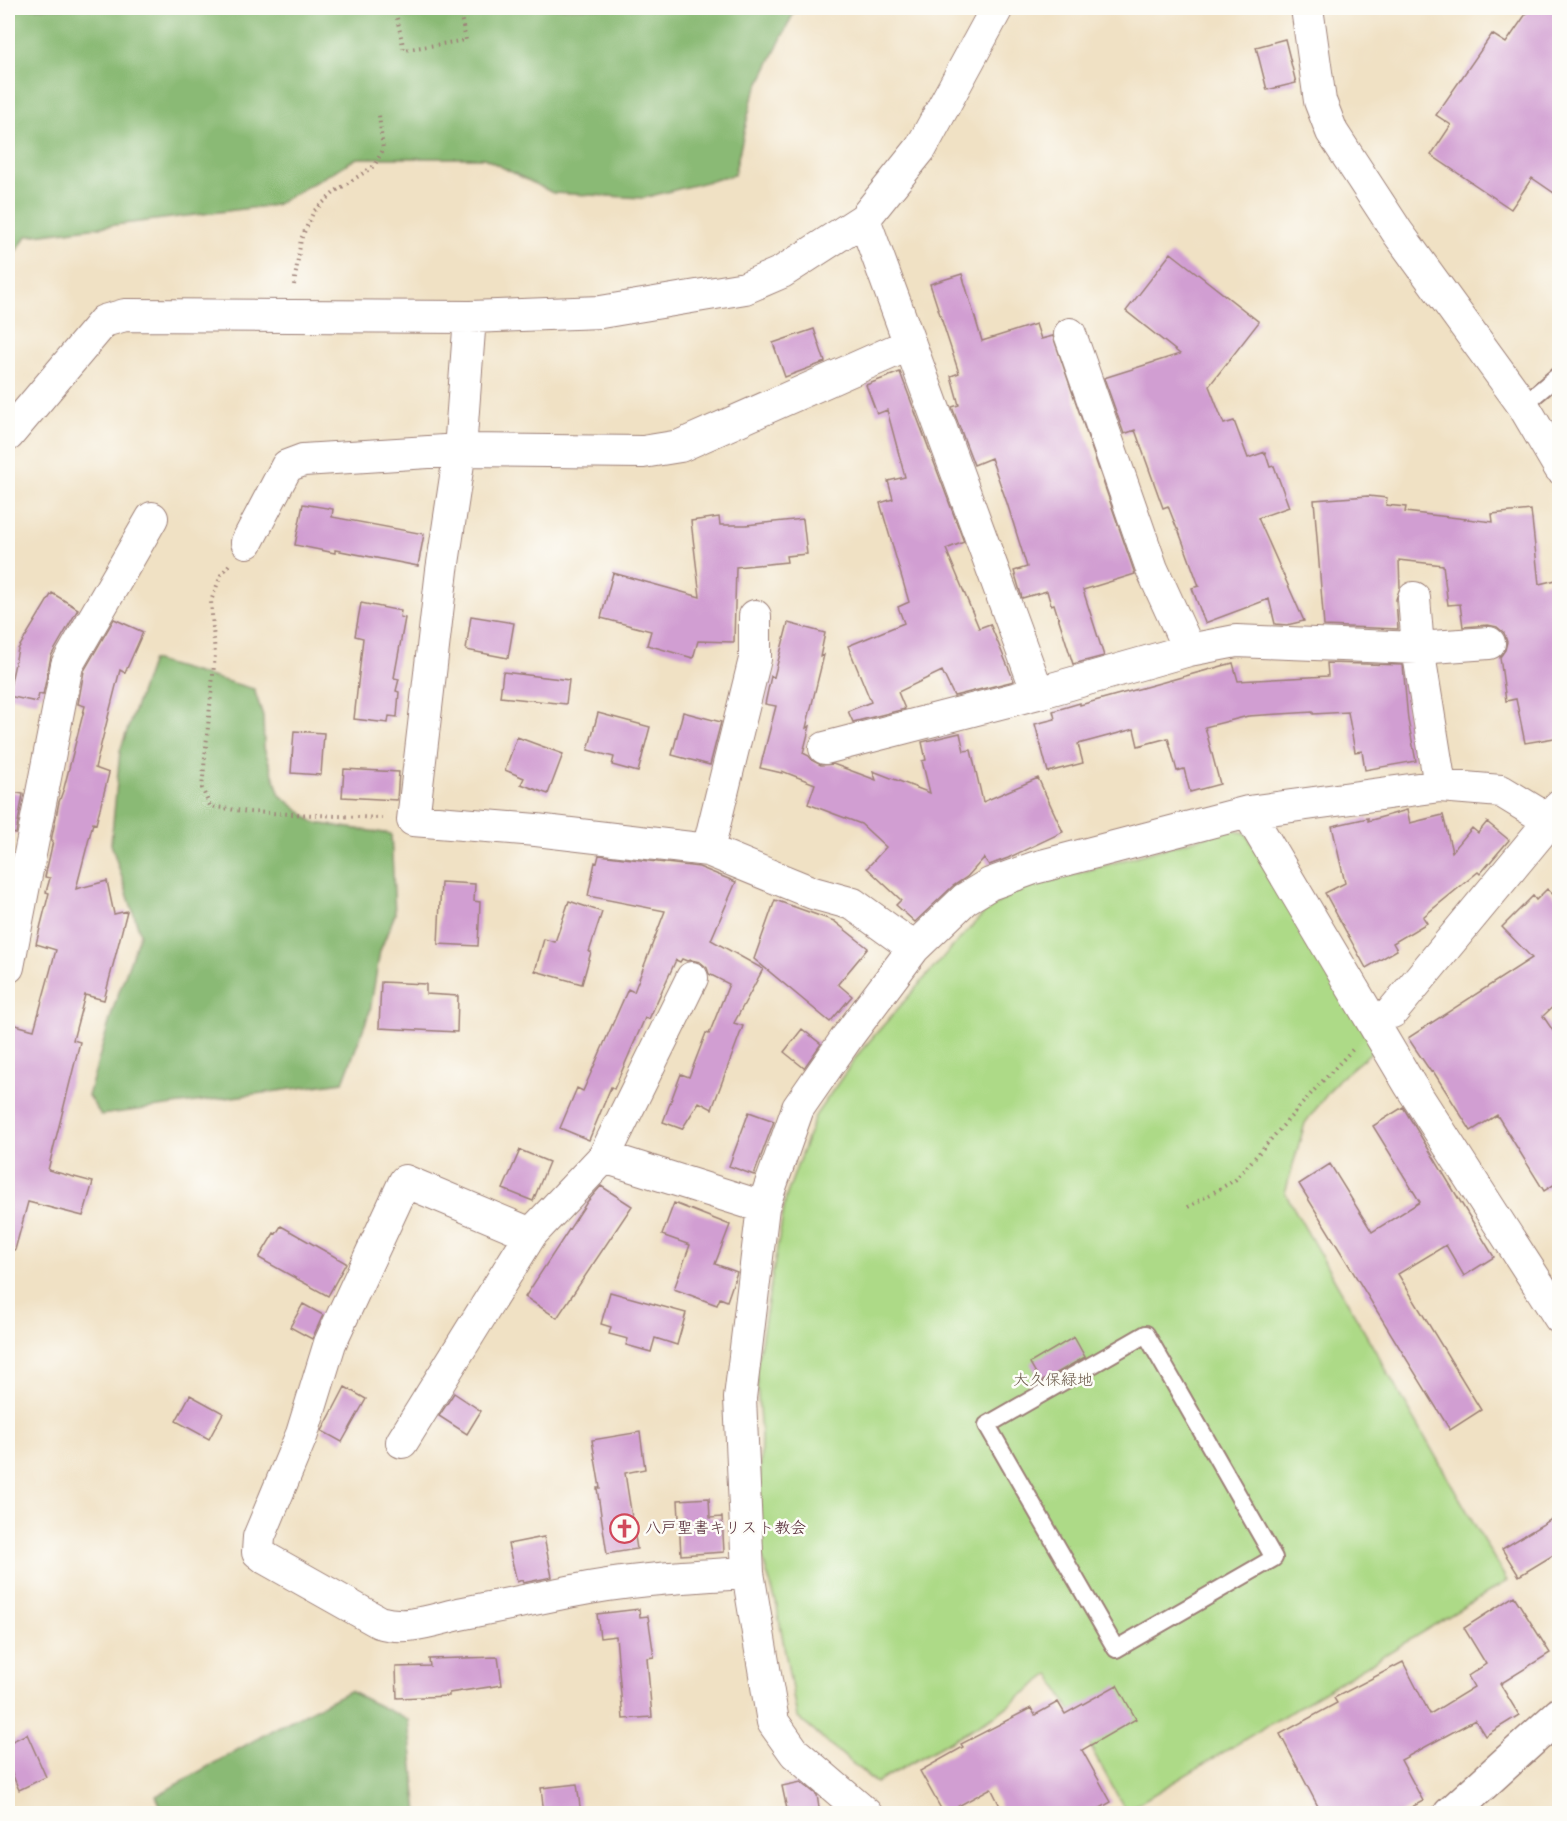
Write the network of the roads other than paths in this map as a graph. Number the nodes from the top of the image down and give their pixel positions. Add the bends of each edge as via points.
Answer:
1 (997, 8) edge
2 (1307, 8) edge
3 (864, 219) junction
4 (470, 318) junction
5 (1070, 334) dead end
6 (910, 344) junction
7 (1560, 374) edge
8 (1523, 405) junction
9 (8, 435) edge
10 (460, 450) junction
11 (1560, 468) edge
12 (152, 518) dead end
13 (247, 542) road end
14 (1414, 598) dead end
15 (755, 616) dead end
16 (1489, 643) dead end
17 (1418, 648) junction
18 (1189, 650) junction
19 (1038, 693) junction
20 (825, 748) dead end
21 (1440, 786) junction
22 (1248, 812) junction
23 (1556, 818) edge
24 (708, 849) junction
25 (914, 948) junction
26 (8, 967) edge
27 (692, 978) dead end
28 (1384, 1019) junction
29 (604, 1157) junction
30 (763, 1207) junction
31 (531, 1234) junction
32 (1560, 1318) edge
33 (1146, 1334) joint
34 (402, 1442) dead end
35 (748, 1573) junction
36 (1560, 1714) edge
37 (866, 1814) edge
38 (1450, 1814) edge

1 - 3 street via 921,148
2 - 8 street via 1320,101 1332,132 1398,233
3 - 4 street via 782,272 745,288 601,312
3 - 6 street
4 - 9 street via 125,315 104,321
4 - 10 street
5 - 18 street via 1152,569
6 - 10 street via 680,446 643,452
6 - 19 street
7 - 8 lane
8 - 11 street
10 - 13 street via 303,460 287,466
10 - 24 street via 413,820
12 - 26 street via 67,665
14 - 17 street
15 - 24 street via 756,659
16 - 17 street
17 - 18 street via 1236,641
17 - 21 street
18 - 19 street
19 - 20 street
21 - 22 street
21 - 23 street via 1501,791
22 - 25 street via 1034,868 990,884 965,899
22 - 28 street
23 - 28 street
24 - 25 street via 813,893 853,904
25 - 30 street via 798,1108
27 - 29 street
28 - 32 street via 1416,1094
29 - 30 street
29 - 31 street
30 - 35 street via 740,1398
31 - 34 street
31 - 35 street via 405,1181 330,1343 302,1434 259,1537 258,1552 393,1627 592,1588
33 - 33 lane via 1274,1558 1116,1649 987,1425
35 - 37 street via 773,1722 795,1753
36 - 38 street

